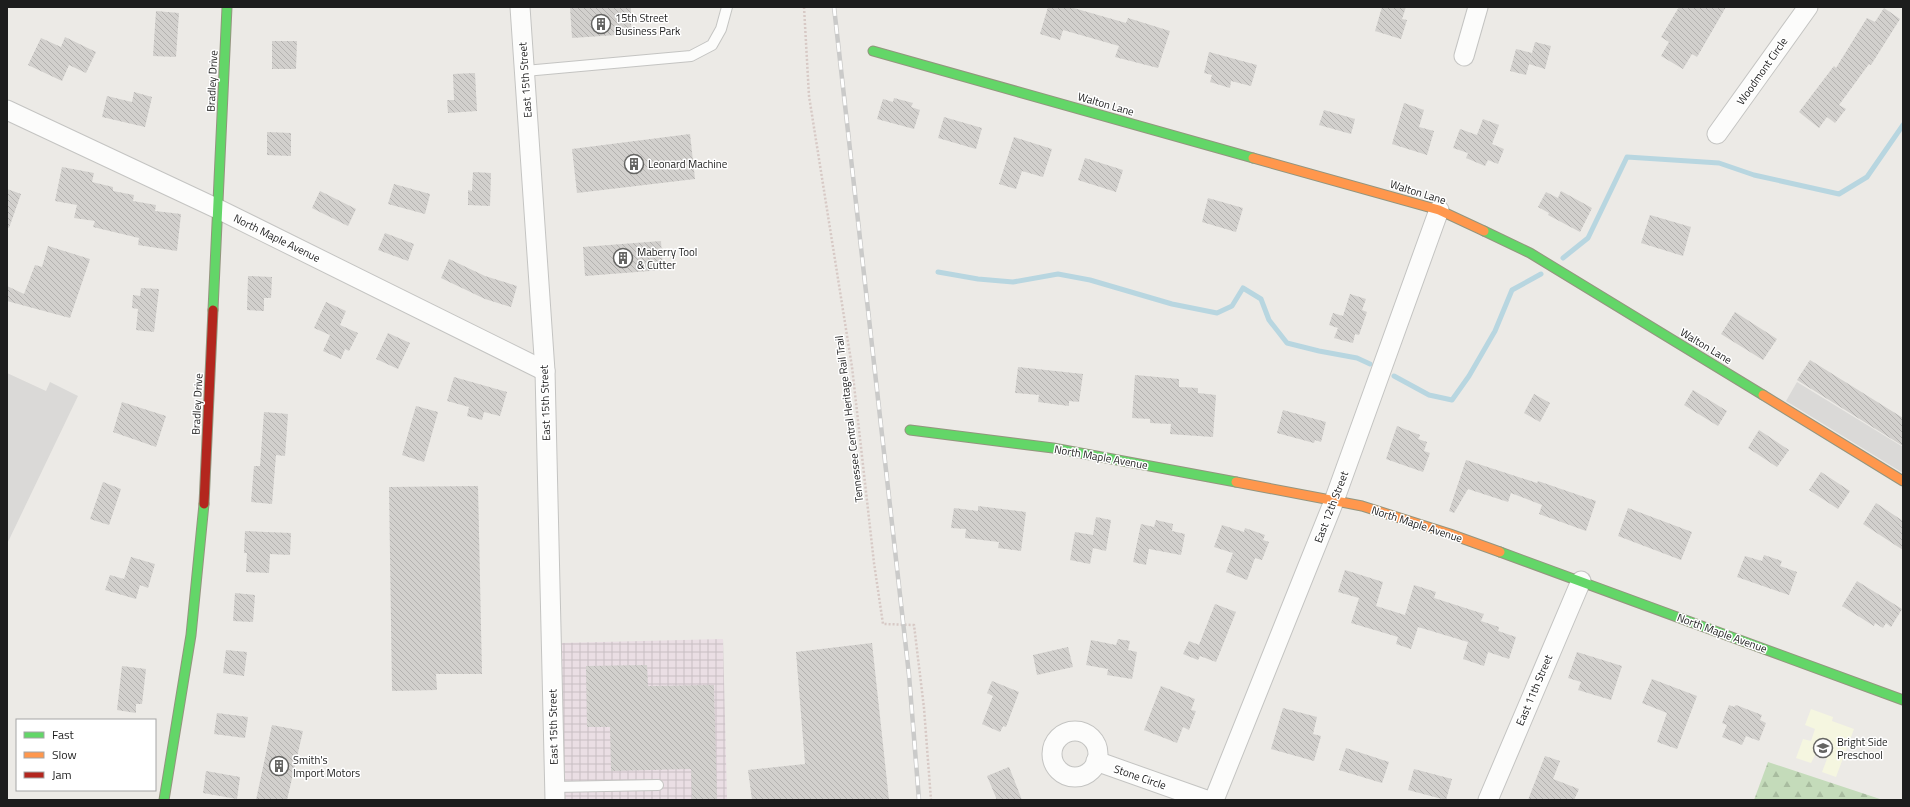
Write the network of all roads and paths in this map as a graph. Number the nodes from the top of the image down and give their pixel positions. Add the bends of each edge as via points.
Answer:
1 (227, 7) edge
2 (520, 7) edge
3 (727, 7) edge
4 (804, 7) edge
5 (1478, 7) edge
6 (1808, 7) edge
7 (873, 50) dead end
8 (1464, 56) dead end
9 (525, 71) junction
10 (7, 110) edge
11 (1718, 134) dead end
12 (218, 209) junction
13 (1439, 210) junction
14 (545, 371) junction
15 (910, 430) dead end
16 (1903, 481) edge
17 (1334, 501) junction
18 (1581, 581) junction
19 (1903, 700) edge
20 (1096, 761) dead end
21 (658, 785) dead end
22 (555, 793) edge
23 (164, 800) edge
24 (930, 800) edge
25 (1206, 800) edge
26 (1214, 800) edge
27 (1488, 800) edge

1 - 12 street, Bradley Drive
2 - 9 street, East 15th Street
3 - 9 lane via 721,29 712,45 691,56
4 - 24 path, Tennessee Central Heritage Rail Trail via 809,96 852,367 883,624 914,625 924,708
5 - 8 street
6 - 11 street, Woodmont Circle
7 - 13 street, Walton Lane
9 - 14 street, East 15th Street
10 - 12 street, North Maple Avenue
12 - 14 street, North Maple Avenue
12 - 23 street, Bradley Drive via 205,499 191,635
13 - 16 street, Walton Lane via 1530,253
13 - 17 street, East 12th Street
14 - 22 street, East 15th Street
15 - 17 street, North Maple Avenue via 1053,448
17 - 18 street, North Maple Avenue via 1362,506 1450,534
17 - 26 street, East 12th Street
18 - 19 street, North Maple Avenue
18 - 27 street, East 11th Street
20 - 25 street, Stone Circle
21 - 22 lane

